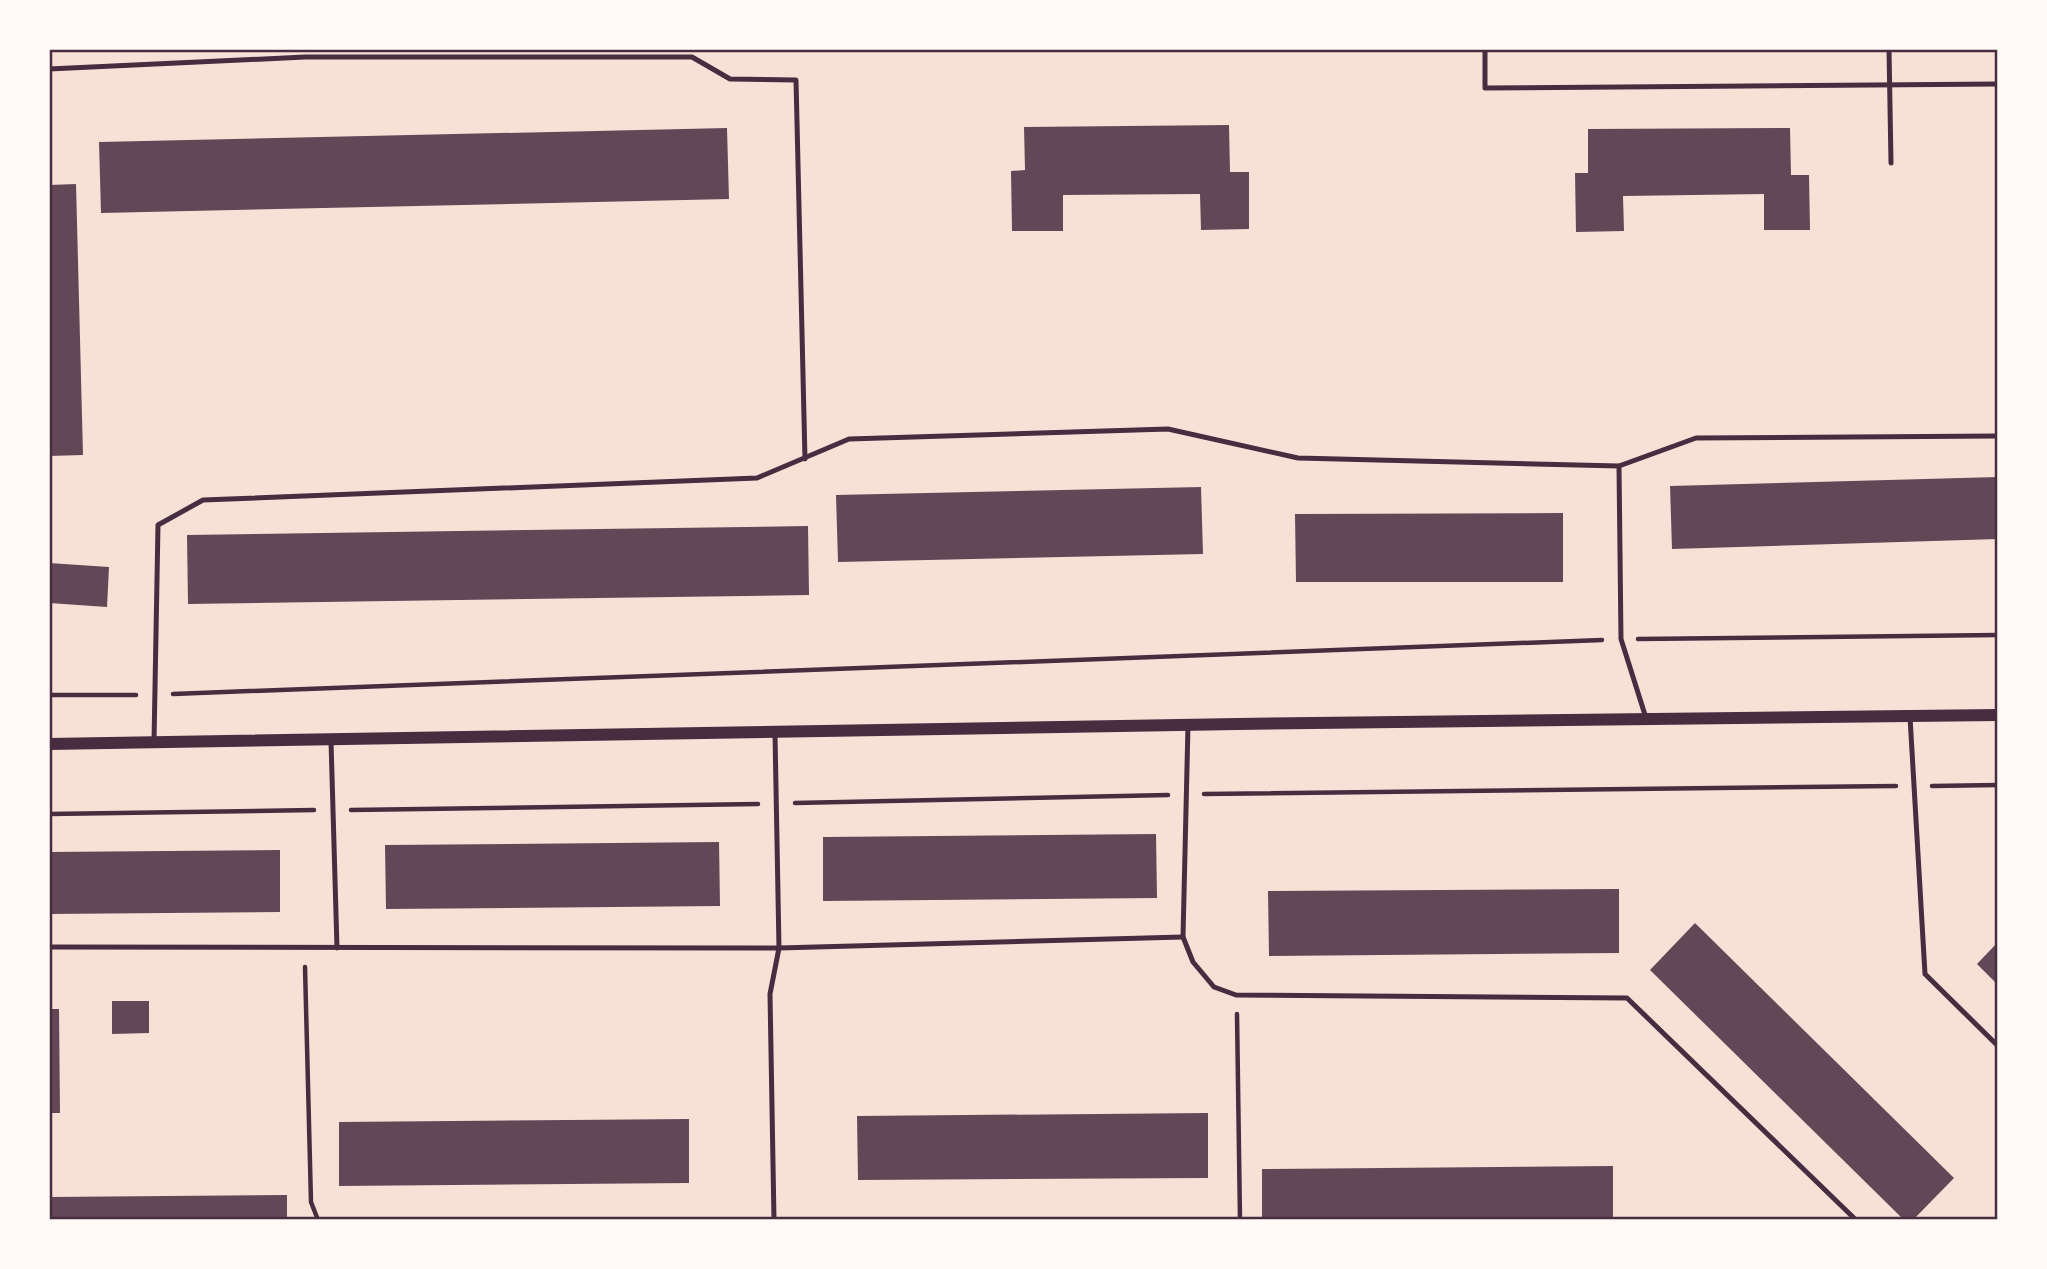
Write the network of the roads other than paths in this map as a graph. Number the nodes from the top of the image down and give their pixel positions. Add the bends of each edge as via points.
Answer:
1 (305, 49) edge
2 (1485, 49) edge
3 (1889, 49) edge
4 (305, 57) junction
5 (49, 69) edge
6 (1998, 84) edge
7 (1890, 86) junction
8 (1891, 163) dead end
9 (1998, 436) edge
10 (805, 458) junction
11 (1619, 466) junction
12 (1998, 715) edge
13 (1909, 716) junction
14 (1646, 718) junction
15 (1188, 725) junction
16 (775, 732) junction
17 (331, 739) junction
18 (154, 742) junction
19 (49, 744) edge
20 (1183, 937) junction
21 (49, 947) edge
22 (337, 948) junction
23 (779, 948) junction
24 (1998, 1046) edge
25 (774, 1220) edge
26 (1856, 1220) edge

1 - 4 lane
2 - 7 lane via 1485,88
3 - 7 lane
4 - 5 lane
4 - 10 lane via 692,57 730,79 796,80
6 - 7 lane
7 - 8 lane
9 - 11 lane via 1696,438
10 - 11 lane via 849,439 1168,429 1298,458
10 - 18 lane via 757,478 203,500 158,525
11 - 14 lane via 1621,639
12 - 13 street
13 - 14 street
13 - 24 lane via 1925,974
14 - 15 street
15 - 16 street
15 - 20 lane
16 - 17 street
16 - 23 lane
17 - 18 street
17 - 22 lane
18 - 19 street
20 - 23 lane
20 - 26 lane via 1193,962 1214,987 1236,995 1627,998
21 - 22 lane
22 - 23 lane
23 - 25 lane via 770,994

